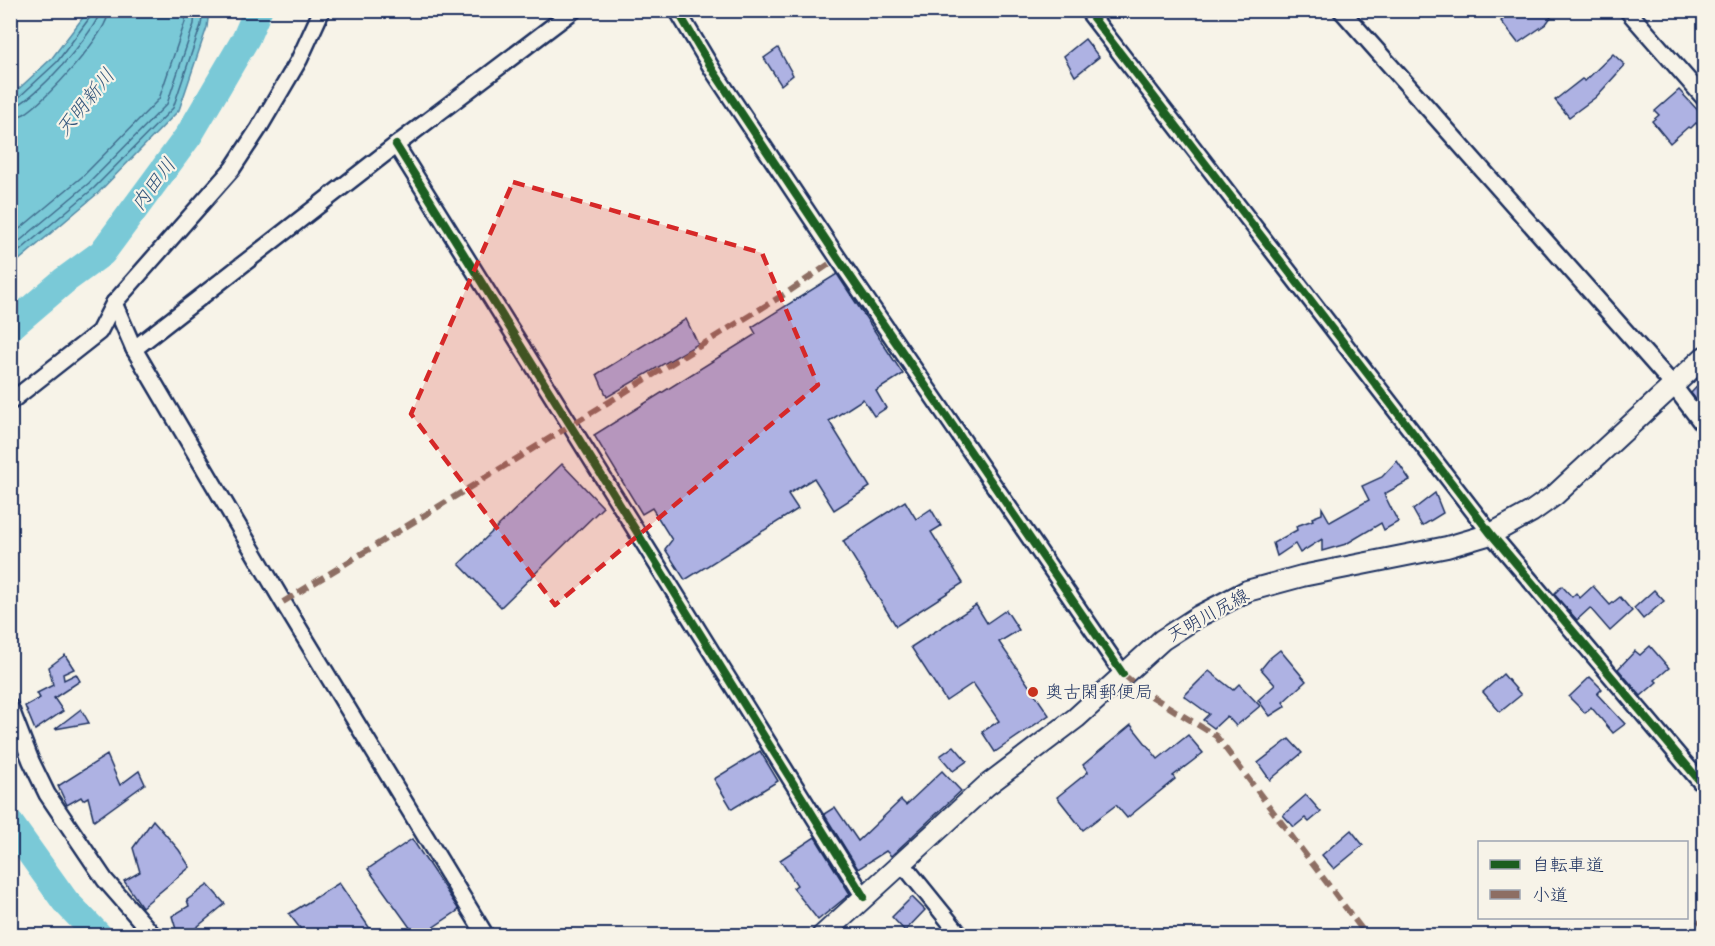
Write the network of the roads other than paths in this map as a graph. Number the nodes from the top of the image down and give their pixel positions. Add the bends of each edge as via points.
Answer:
1 (322, 10) edge
2 (574, 10) edge
3 (677, 10) edge
4 (1087, 10) edge
5 (1341, 10) edge
6 (1627, 10) edge
7 (1704, 98) edge
8 (396, 145) junction
9 (114, 303) junction
10 (134, 349) junction
11 (1704, 357) edge
12 (1673, 386) junction
13 (10, 402) edge
14 (1704, 426) edge
15 (1491, 534) junction
16 (1123, 674) junction
17 (10, 707) edge
18 (1704, 786) edge
19 (902, 863) junction
20 (864, 897) junction
21 (154, 936) edge
22 (486, 936) edge
23 (822, 936) edge
24 (961, 936) edge

1 - 9 street via 299,60 232,169
2 - 8 street
3 - 16 street via 838,258
4 - 15 street
5 - 12 street
6 - 7 street
8 - 10 street
8 - 20 street
9 - 10 street
9 - 13 street via 99,332
10 - 22 street
11 - 12 main road, 天明川尻線
12 - 14 street
12 - 15 main road, 天明川尻線 via 1555,495
15 - 16 main road, 天明川尻線 via 1247,591 1171,634
15 - 18 street
16 - 19 main road, 天明川尻線 via 1076,718 986,786
17 - 21 street via 47,794 105,880
19 - 20 main road, 天明川尻線
19 - 24 street
20 - 23 main road, 天明川尻線

